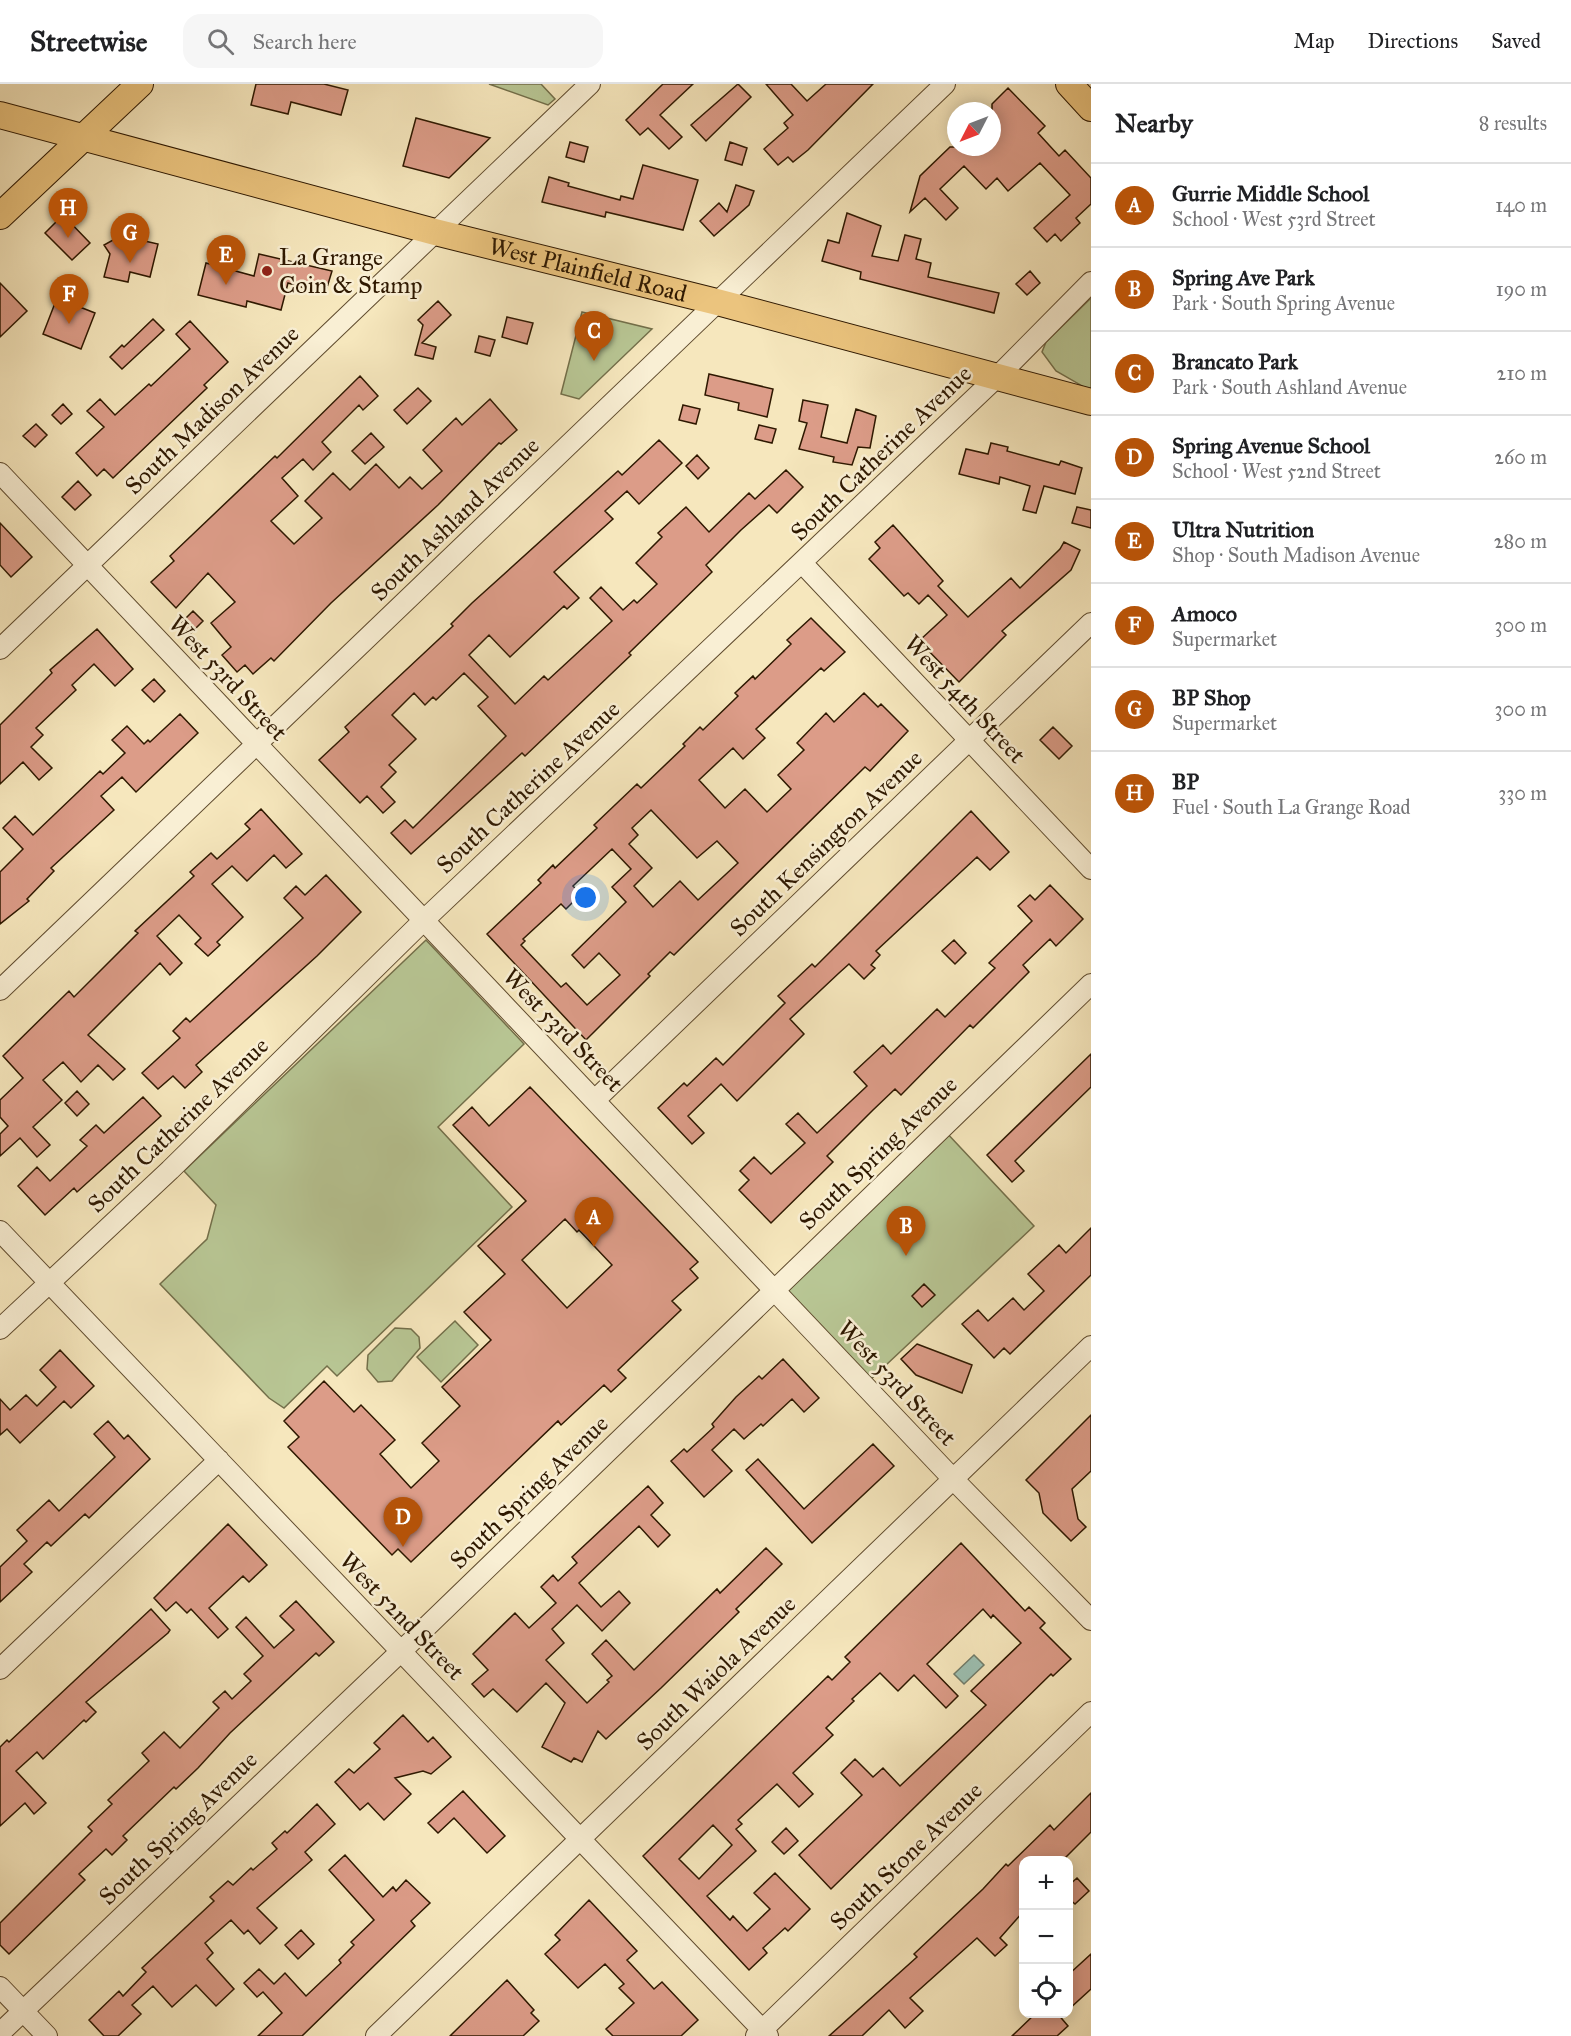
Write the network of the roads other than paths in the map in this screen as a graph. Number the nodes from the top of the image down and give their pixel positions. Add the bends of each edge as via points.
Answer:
1 (140, 84) edge
2 (590, 84) edge
3 (945, 84) edge
4 (1069, 84) edge
5 (1091, 108) edge
6 (0, 115) edge
7 (85, 137) junction
8 (0, 216) edge
9 (435, 232) junction
10 (1091, 282) edge
11 (717, 302) junction
12 (998, 376) junction
13 (1091, 402) edge
14 (0, 473) edge
15 (803, 564) junction
16 (88, 565) junction
17 (1091, 623) edge
18 (0, 649) edge
19 (969, 741) junction
20 (256, 745) junction
21 (1091, 869) edge
22 (423, 921) junction
23 (1091, 984) edge
24 (0, 990) edge
25 (595, 1100) junction
26 (0, 1231) edge
27 (49, 1282) junction
28 (773, 1289) junction
29 (0, 1329) edge
30 (1091, 1346) edge
31 (219, 1460) junction
32 (953, 1479) junction
33 (1091, 1620) edge
34 (401, 1651) junction
35 (0, 1669) edge
36 (1091, 1712) edge
37 (581, 1840) junction
38 (0, 1987) edge
39 (23, 2011) junction
40 (0, 2033) edge
41 (762, 2034) edge
42 (47, 2036) edge
43 (376, 2036) edge

1 - 7 main road
2 - 9 street, South Madison Avenue
3 - 11 street, South Ashland Avenue
4 - 5 main road
6 - 7 main road, West Plainfield Road
7 - 8 main road
7 - 9 main road, West Plainfield Road
9 - 11 main road, West Plainfield Road
9 - 16 street, South Madison Avenue
10 - 12 street, South Catherine Avenue
11 - 12 main road, West Plainfield Road
11 - 20 street, South Ashland Avenue
12 - 13 main road, West Plainfield Road
12 - 15 street, South Catherine Avenue
14 - 16 street, West 53rd Street
15 - 19 street, West 54th Street
15 - 22 street, South Catherine Avenue
16 - 18 street, South Madison Avenue
16 - 20 street, West 53rd Street
17 - 19 street, South Kensington Avenue
19 - 21 street, West 54th Street
19 - 25 street, South Kensington Avenue
20 - 22 street, West 53rd Street
20 - 24 street, South Ashland Avenue
22 - 25 street, West 53rd Street
22 - 27 street, South Catherine Avenue via 171,1170
23 - 28 street, South Spring Avenue
25 - 28 street, West 53rd Street
26 - 27 street, West 52nd Street
27 - 29 street, South Catherine Avenue
27 - 31 street, West 52nd Street
28 - 32 street, West 53rd Street
28 - 34 street, South Spring Avenue
30 - 32 street, South Waiola Avenue
31 - 34 street, West 52nd Street
31 - 35 street
32 - 33 street, West 53rd Street
32 - 37 street, South Waiola Avenue
34 - 37 street, West 52nd Street
34 - 39 street, South Spring Avenue
36 - 41 street, South Stone Avenue
37 - 41 street, West 52nd Street
37 - 43 street, South Waiola Avenue
38 - 39 street
39 - 40 street, South Spring Avenue
39 - 42 street

